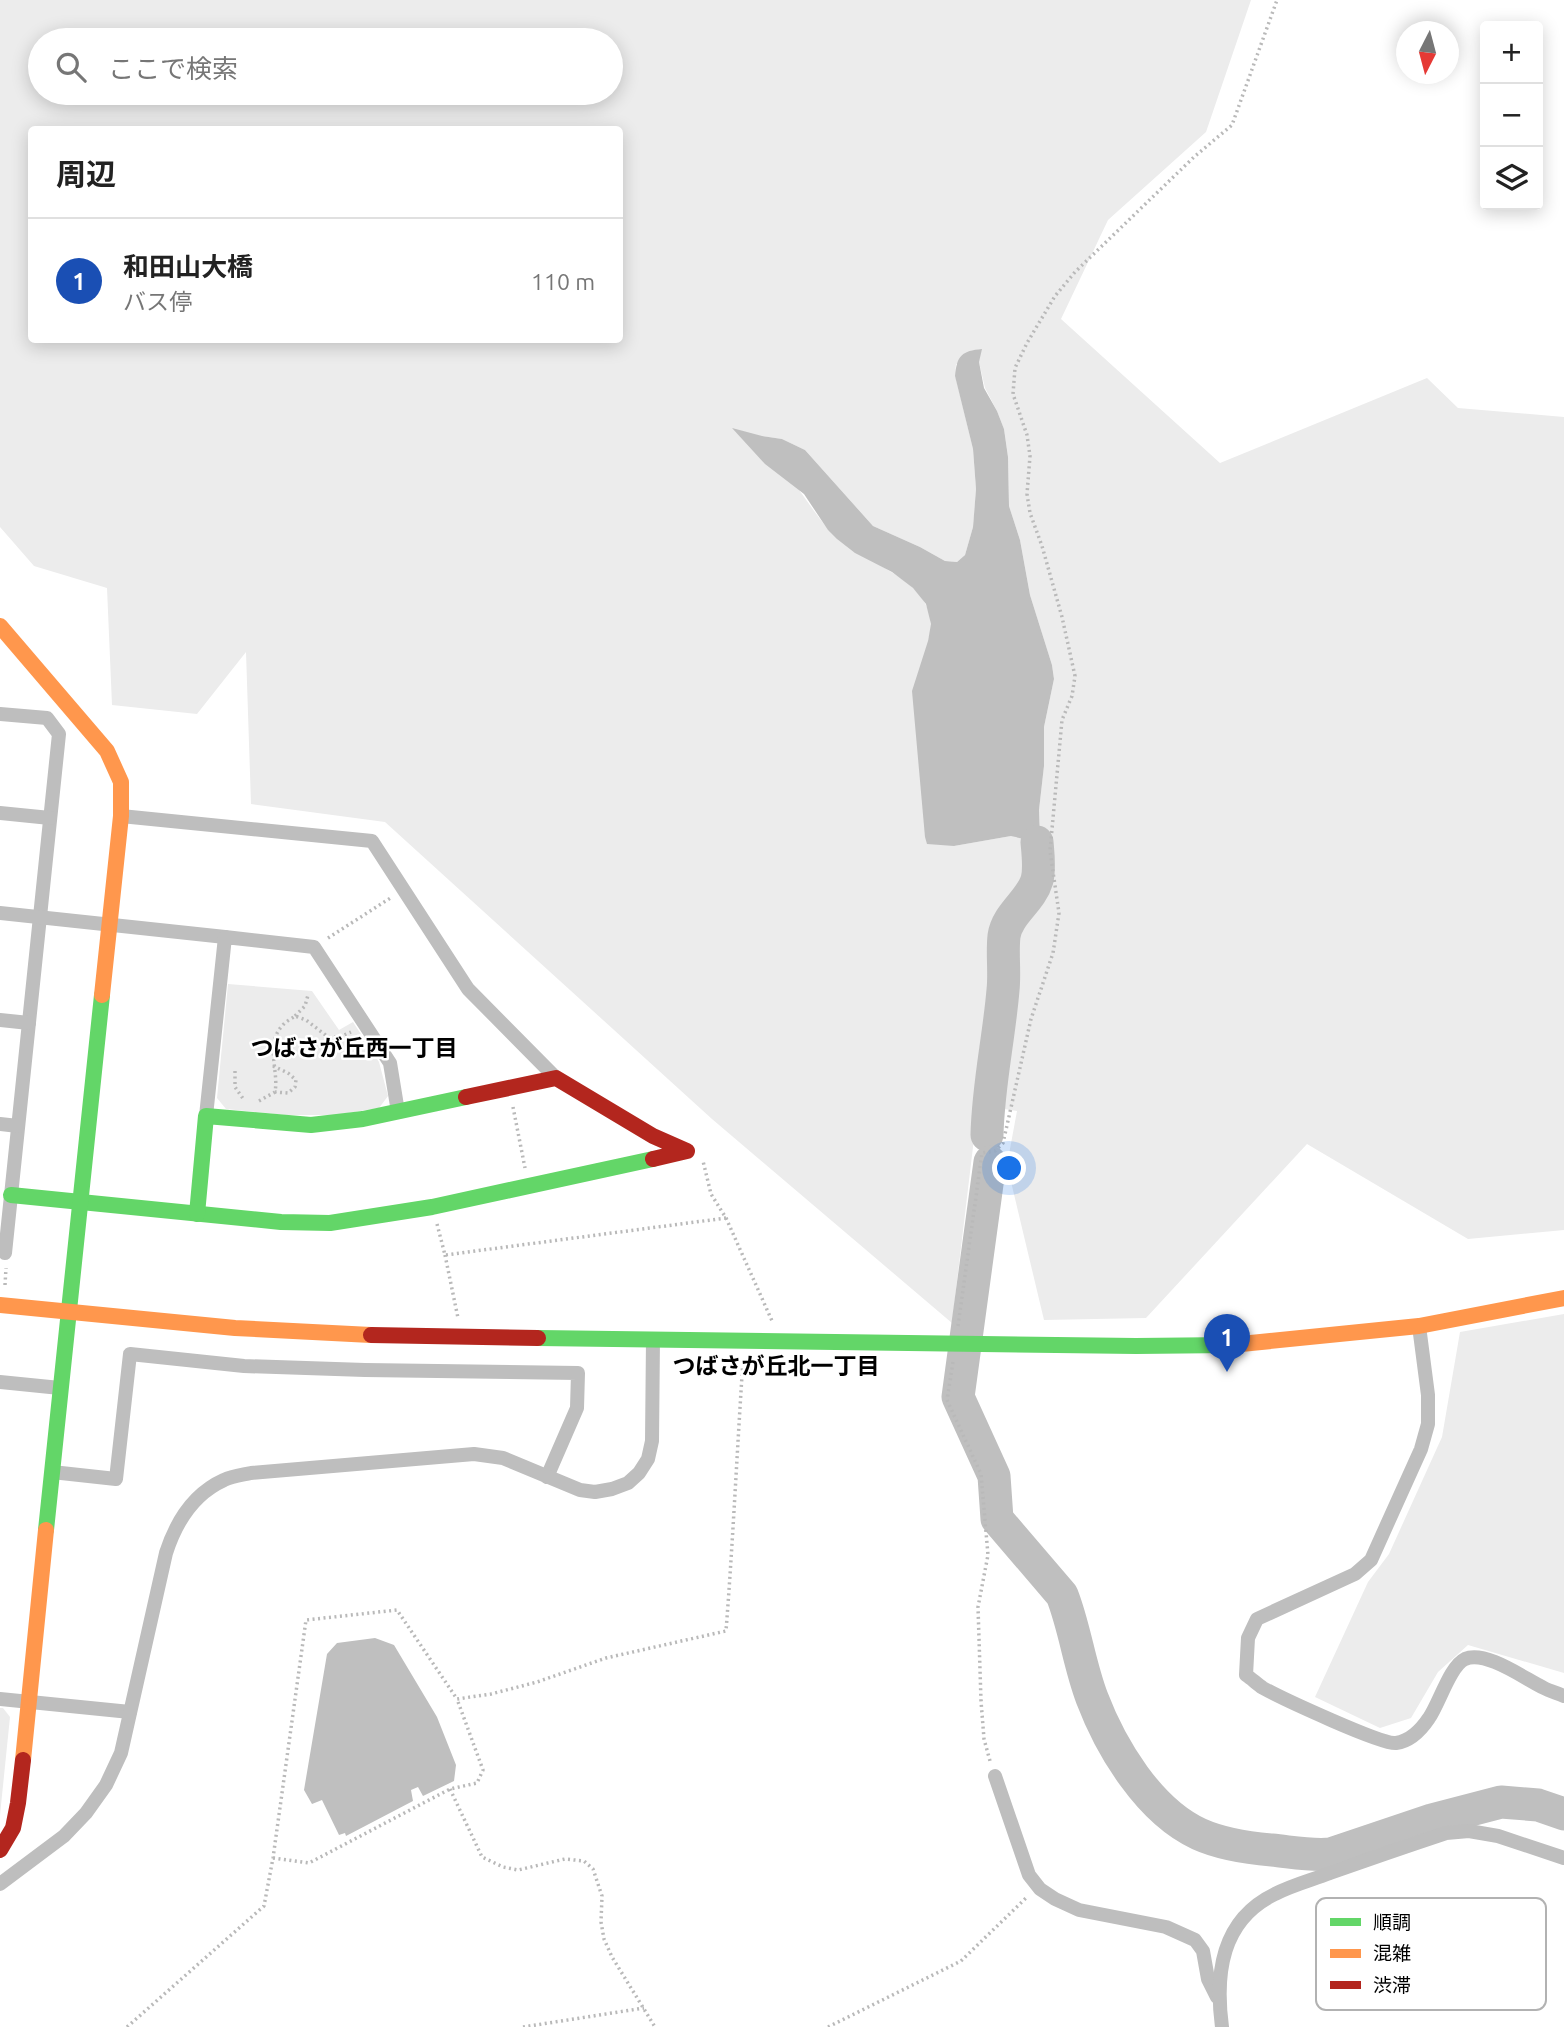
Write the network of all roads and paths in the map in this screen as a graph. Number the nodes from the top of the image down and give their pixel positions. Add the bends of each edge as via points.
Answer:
1 (1277, 0) edge
2 (0, 626) edge
3 (0, 714) edge
4 (0, 813) edge
5 (121, 816) junction
6 (50, 818) junction
7 (403, 890) junction
8 (0, 913) edge
9 (40, 917) junction
10 (110, 924) junction
11 (225, 937) junction
12 (314, 947) junction
13 (308, 995) dead end
14 (295, 1016) junction
15 (0, 1020) edge
16 (29, 1023) junction
17 (365, 1025) junction
18 (274, 1066) junction
19 (235, 1071) dead end
20 (556, 1077) junction
21 (509, 1088) junction
22 (275, 1093) junction
23 (398, 1112) junction
24 (206, 1115) junction
25 (0, 1124) edge
26 (18, 1126) junction
27 (687, 1152) junction
28 (529, 1186) junction
29 (11, 1195) junction
30 (81, 1201) junction
31 (432, 1207) junction
32 (197, 1214) junction
33 (726, 1218) junction
34 (4, 1230) edge
35 (5, 1253) joint
36 (445, 1255) junction
37 (1564, 1298) edge
38 (1, 1305) edge
39 (68, 1312) junction
40 (1419, 1326) junction
41 (958, 1330) dead end
42 (462, 1337) junction
43 (653, 1339) junction
44 (744, 1341) junction
45 (779, 1342) junction
46 (954, 1357) dead end
47 (0, 1382) edge
48 (60, 1388) junction
49 (52, 1472) junction
50 (547, 1477) junction
51 (1564, 1696) edge
52 (0, 1699) edge
53 (457, 1699) junction
54 (28, 1702) junction
55 (130, 1712) junction
56 (995, 1776) joint
57 (450, 1790) junction
58 (0, 1850) edge
59 (273, 1858) junction
60 (1564, 1858) edge
61 (0, 1884) edge
62 (1037, 1886) junction
63 (1218, 1998) junction
64 (644, 2008) junction
65 (127, 2027) edge
66 (523, 2027) edge
67 (656, 2027) edge
68 (828, 2027) edge
69 (1222, 2027) edge

1 - 41 path via 1232,125 1075,272 1055,296 1016,369 1013,394 1030,456 1030,513 1075,676 1062,720 1050,851 1059,913 1054,953 1031,1019 1003,1143 995,1151 982,1153
2 - 5 street via 107,751 121,782
3 - 6 street via 47,718 59,734
4 - 6 street
5 - 7 street via 372,841
5 - 10 street
6 - 9 street
7 - 12 path
7 - 20 street via 468,989
8 - 9 street
9 - 10 street
9 - 16 street
10 - 11 street
10 - 30 street
11 - 12 street
11 - 24 street
12 - 17 street
13 - 14 path
14 - 17 path via 328,1037 340,1037
14 - 18 path via 282,1026 274,1042
15 - 16 street
16 - 26 street
17 - 23 street via 390,1063
18 - 22 path
18 - 22 path via 296,1080 288,1093
19 - 22 path via 235,1087 243,1100 258,1102
20 - 21 street
20 - 27 street
21 - 23 street
21 - 28 path
23 - 24 street via 312,1125
24 - 32 street
25 - 26 street
26 - 29 street
27 - 28 street
27 - 33 path via 701,1152 711,1194
28 - 31 street
29 - 30 street
29 - 34 street
30 - 32 street
30 - 39 street
31 - 32 street via 330,1223
31 - 36 path
33 - 36 path
33 - 45 path
34 - 35 street
35 - 38 path
36 - 42 path
37 - 40 street
38 - 39 street
39 - 42 street via 234,1328
39 - 48 street
40 - 45 street via 1232,1345
40 - 51 street via 1428,1424 1371,1560 1355,1574 1257,1619 1248,1638 1246,1675 1316,1712 1395,1743 1415,1736 1465,1659 1493,1661
42 - 43 street
43 - 44 street
43 - 50 street via 652,1441 639,1473 628,1483 595,1492
44 - 45 street
44 - 53 path via 726,1631
46 - 56 path via 947,1400 981,1474 988,1555 978,1607 981,1701 984,1739
47 - 48 street
48 - 49 street
49 - 50 street via 116,1479 130,1354 244,1366 578,1373 577,1408
49 - 54 street
50 - 55 street via 503,1458 474,1454 251,1473 224,1480 184,1512 173,1533
52 - 54 street
53 - 57 path via 483,1770 477,1783
53 - 59 path via 397,1610 306,1620
54 - 55 street
54 - 58 street via 16,1816
55 - 61 street via 121,1753 86,1813 64,1836
56 - 62 street via 1029,1875
57 - 59 path via 309,1863
57 - 64 path via 482,1857 518,1870 565,1859 584,1861 593,1869 601,1896 604,1939
59 - 65 path via 264,1906
60 - 63 street via 1498,1836 1447,1833 1274,1894 1234,1930 1223,1955
62 - 63 street via 1079,1909 1166,1927 1195,1940
62 - 68 path via 961,1961
63 - 69 street
64 - 66 path
64 - 67 path

